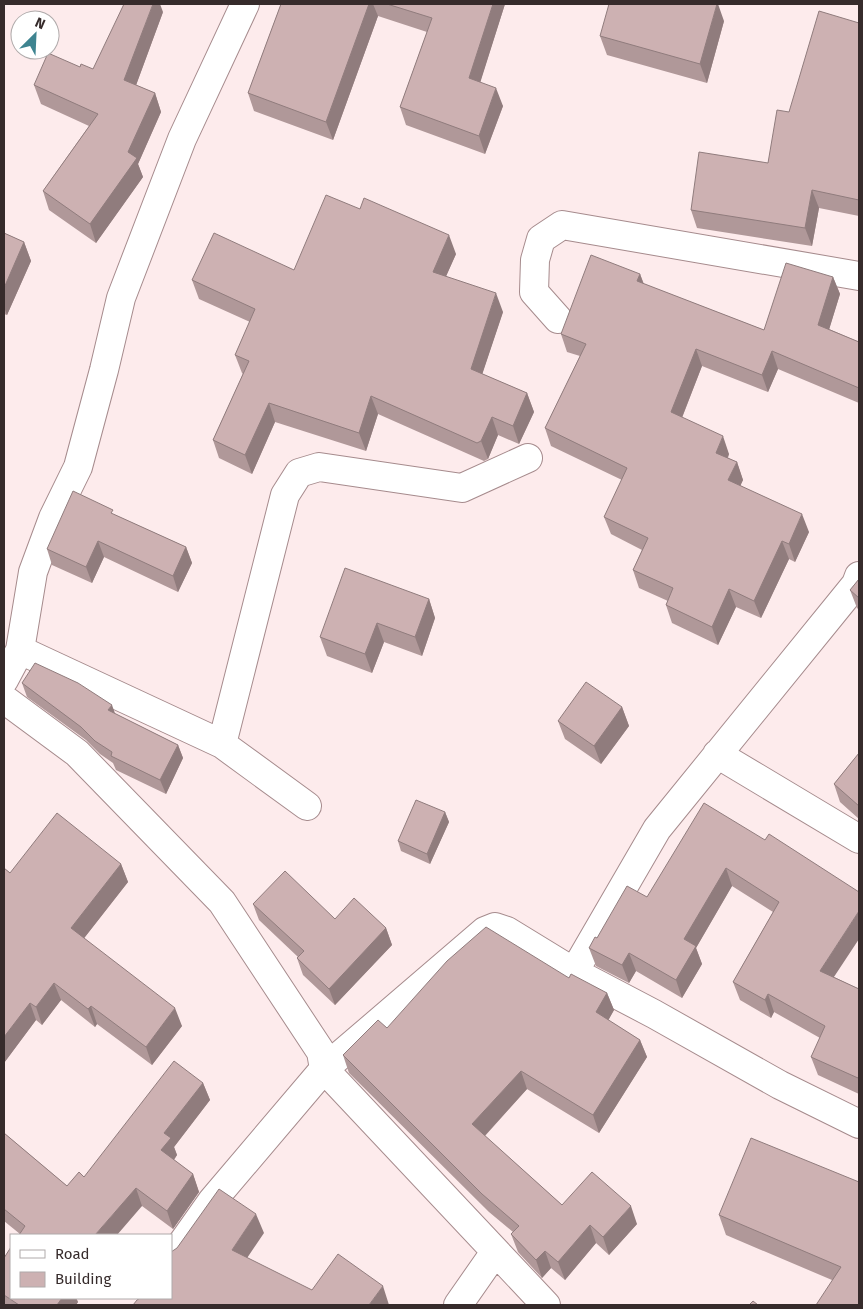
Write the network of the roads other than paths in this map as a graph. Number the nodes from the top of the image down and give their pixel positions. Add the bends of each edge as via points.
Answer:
1 (244, 4) edge
2 (859, 276) edge
3 (558, 319) dead end
4 (528, 458) dead end
5 (859, 576) edge
6 (20, 650) junction
7 (4, 680) edge
8 (4, 699) edge
9 (222, 744) junction
10 (717, 754) junction
11 (307, 806) dead end
12 (859, 840) edge
13 (574, 972) junction
14 (324, 1069) junction
15 (859, 1124) edge
16 (495, 1252) junction
17 (172, 1258) edge
18 (458, 1305) edge
19 (546, 1305) edge

1 - 6 street via 182,139 121,298 78,466 53,518 33,572
2 - 3 street via 562,225 541,239 535,260 534,292
4 - 9 street via 462,488 319,467 299,473 285,495
5 - 10 street via 856,584
6 - 7 street
6 - 9 street
8 - 14 street via 77,753 222,902 321,1052
9 - 11 street
10 - 12 street
10 - 13 street via 657,829
13 - 14 street via 495,927 485,932
13 - 15 street via 780,1086
14 - 16 street
14 - 17 street via 212,1201
16 - 18 street
16 - 19 street

